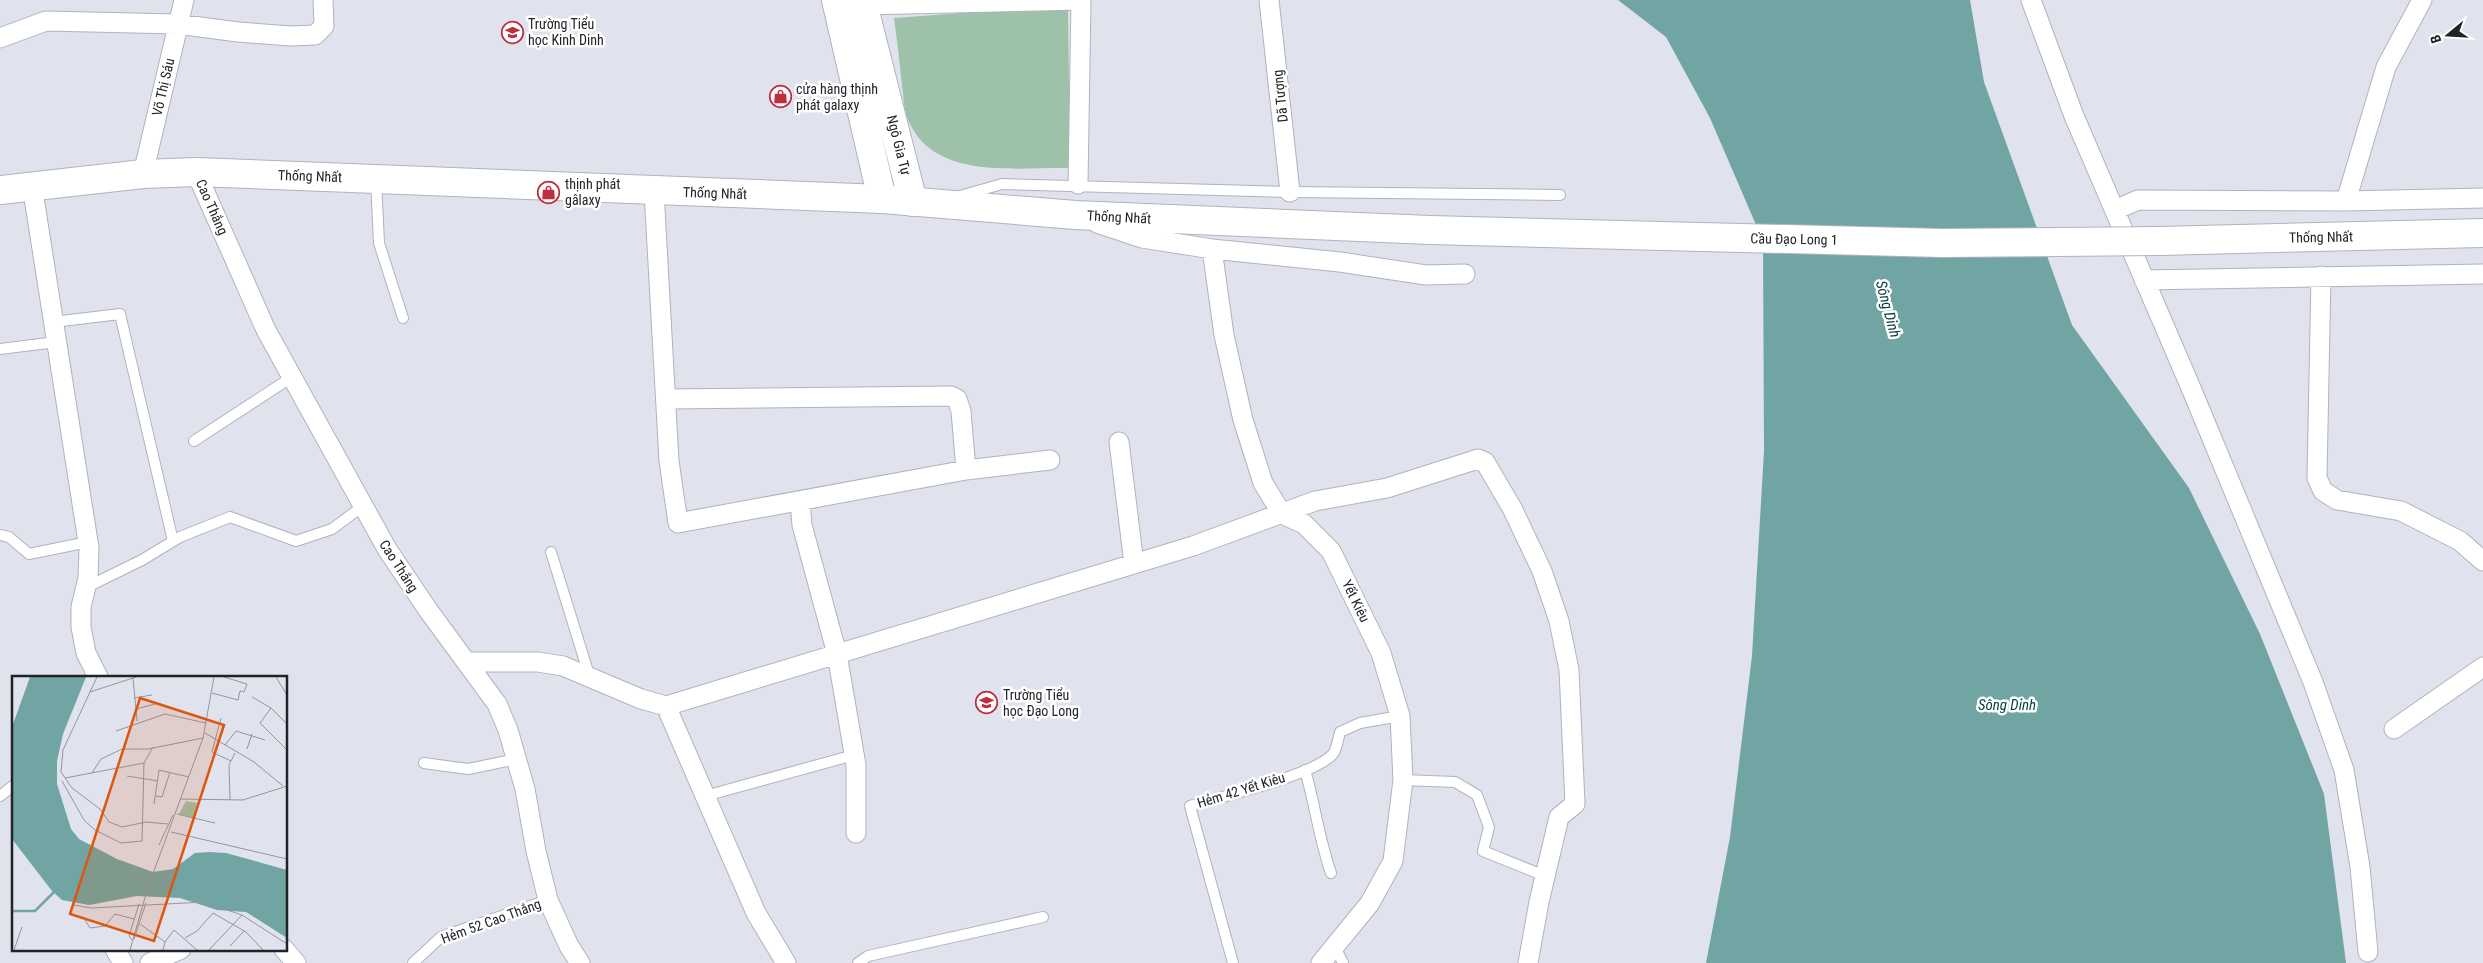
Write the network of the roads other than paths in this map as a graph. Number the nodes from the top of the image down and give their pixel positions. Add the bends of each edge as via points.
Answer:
1 (184, 0) edge
2 (323, 0) edge
3 (1269, 0) edge
4 (2030, 0) edge
5 (2422, 0) edge
6 (850, 4) edge
7 (177, 24) junction
8 (0, 38) edge
9 (196, 172) junction
10 (143, 174) junction
11 (376, 179) junction
12 (1078, 184) junction
13 (32, 185) junction
14 (0, 190) edge
15 (654, 191) junction
16 (1290, 192) junction
17 (1560, 195) dead end
18 (2483, 198) edge
19 (882, 200) junction
20 (2346, 201) junction
21 (924, 202) junction
22 (2114, 210) junction
23 (1075, 215) junction
24 (1430, 230) joint
25 (2483, 233) edge
26 (2159, 241) joint
27 (1212, 249) junction
28 (1465, 274) dead end
29 (2483, 274) edge
30 (2321, 276) junction
31 (2144, 280) junction
32 (402, 318) dead end
33 (53, 322) junction
34 (56, 342) junction
35 (0, 349) edge
36 (292, 377) junction
37 (667, 399) junction
38 (194, 441) dead end
39 (1119, 442) dead end
40 (1050, 460) dead end
41 (966, 470) junction
42 (800, 501) junction
43 (364, 506) junction
44 (1282, 514) junction
45 (0, 535) edge
46 (173, 541) junction
47 (88, 542) junction
48 (551, 552) dead end
49 (2483, 561) edge
50 (1134, 564) junction
51 (85, 588) junction
52 (837, 654) junction
53 (467, 662) junction
54 (2483, 667) edge
55 (98, 676) edge
56 (590, 678) junction
57 (666, 706) junction
58 (1400, 716) junction
59 (2394, 728) dead end
60 (854, 755) junction
61 (517, 759) junction
62 (424, 762) dead end
63 (1305, 770) junction
64 (1403, 780) junction
65 (12, 787) edge
66 (0, 796) edge
67 (705, 796) junction
68 (856, 833) dead end
69 (1330, 874) dead end
70 (1545, 876) junction
71 (548, 900) junction
72 (1043, 917) dead end
73 (116, 950) edge
74 (178, 950) edge
75 (2368, 952) dead end
76 (1339, 955) edge
77 (123, 963) edge
78 (150, 963) edge
79 (413, 963) edge
80 (580, 963) edge
81 (786, 963) edge
82 (858, 963) edge
83 (1233, 963) edge
84 (1321, 963) edge
85 (1528, 963) edge

1 - 7 street, Võ Thị Sáu
2 - 7 street via 324,26 315,35 238,32
3 - 16 street, Dã Tượng
4 - 22 street
5 - 20 street via 2386,67
6 - 12 street via 1081,0
6 - 19 main road, Ngô Gia Tự
6 - 21 main road, Ngô Gia Tự
7 - 8 street via 46,21
7 - 10 street, Võ Thị Sáu
9 - 10 main road, Thống Nhất
9 - 11 main road, Thống Nhất
9 - 36 street, Cao Thắng via 266,330
10 - 13 main road, Thống Nhất
11 - 15 main road, Thống Nhất
11 - 32 lane via 379,243
12 - 16 lane
12 - 21 lane via 1002,184
13 - 14 main road, Thống Nhất
13 - 33 street
15 - 19 main road, Thống Nhất
15 - 37 street
16 - 17 lane
18 - 20 street
19 - 21 main road, Thống Nhất
20 - 22 street via 2138,200
21 - 23 main road, Thống Nhất
22 - 31 street
23 - 24 main road, Thống Nhất
23 - 27 street via 1142,238
24 - 26 main road, Cầu Đạo Long 1, bridge via 1942,243
25 - 26 main road, Thống Nhất
27 - 28 street via 1340,262 1426,275
27 - 44 street via 1224,335 1242,420 1263,483
29 - 30 street
30 - 31 street
30 - 49 street via 2317,478 2323,491 2337,500 2401,511 2460,541
31 - 75 street via 2286,613 2344,770 2360,867
33 - 34 street
33 - 46 lane via 120,314
34 - 35 lane
34 - 47 street
36 - 38 lane
36 - 43 street, Cao Thắng
37 - 41 street via 951,396 957,399 961,411
37 - 42 street via 669,462 678,523
39 - 50 street
40 - 41 street
41 - 42 street
42 - 52 street via 802,526
43 - 46 lane via 332,530 296,541 230,517
43 - 53 street, Cao Thắng via 392,556
44 - 50 street
44 - 58 street, Yết Kiêu via 1304,524 1331,551 1381,653
44 - 70 street via 1315,500 1387,488 1478,459 1485,462 1512,508 1542,571 1559,621 1569,670 1575,804 1559,817
45 - 47 lane via 8,537 29,554
46 - 51 lane
47 - 51 street
48 - 56 lane
50 - 52 street
51 - 55 street via 80,627 86,653
52 - 57 street
52 - 60 street
53 - 56 street via 538,662 563,666
53 - 61 street, Cao Thắng via 497,704
54 - 59 street
56 - 57 street
57 - 67 street
58 - 63 lane, Hẻm 42 Yết Kiêu via 1360,723 1340,732 1334,753 1320,765
58 - 64 street, Yết Kiêu
60 - 67 lane
60 - 68 street
61 - 62 lane via 468,769
61 - 71 street, Cao Thắng
63 - 69 lane
63 - 83 lane, Hẻm 42 Yết Kiêu via 1190,806
64 - 70 lane via 1455,782 1477,795 1489,827 1483,851
64 - 76 street, Yết Kiêu via 1393,861
65 - 66 lane
67 - 81 street via 756,913
70 - 85 street
71 - 79 lane, Hẻm 52 Cao Thắng via 441,938
71 - 80 street, Cao Thắng
72 - 82 lane via 868,956
73 - 77 street
74 - 78 street
76 - 84 street, Yết Kiêu

